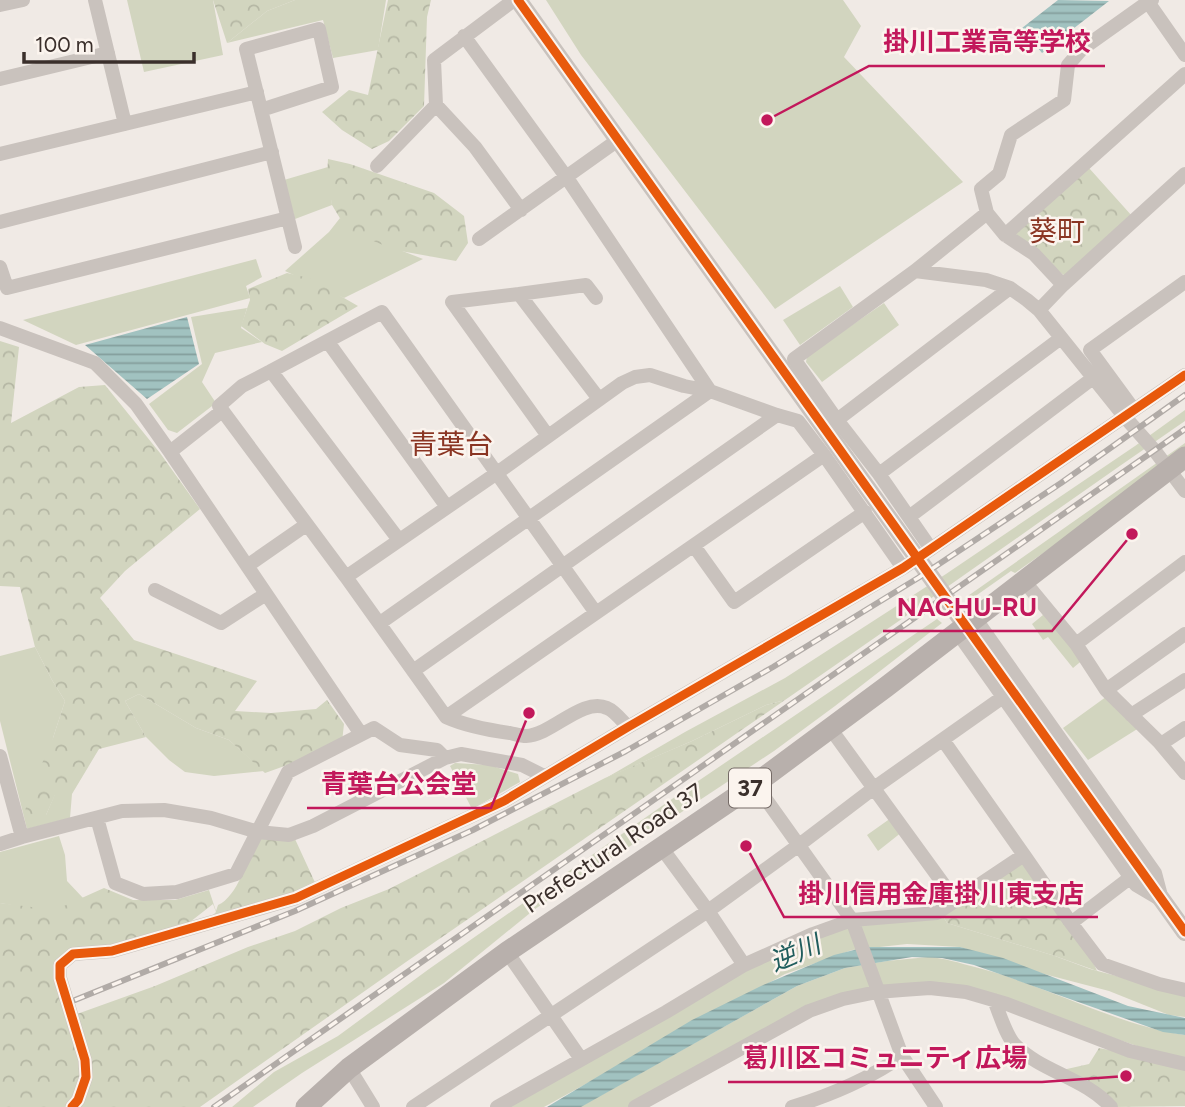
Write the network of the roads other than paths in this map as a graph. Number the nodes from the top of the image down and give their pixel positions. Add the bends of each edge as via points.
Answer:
1 (23, 0) edge
2 (95, 0) edge
3 (516, 0) edge
4 (1150, 1) edge
5 (0, 5) edge
6 (464, 36) junction
7 (108, 52) junction
8 (1185, 55) edge
9 (1185, 74) edge
10 (0, 79) edge
11 (257, 92) junction
12 (436, 104) junction
13 (261, 110) junction
14 (125, 124) junction
15 (618, 140) junction
16 (272, 152) junction
17 (0, 154) edge
18 (377, 166) dead end
19 (1185, 174) edge
20 (566, 178) junction
21 (521, 210) junction
22 (987, 213) junction
23 (288, 218) junction
24 (0, 222) edge
25 (1005, 235) junction
26 (479, 239) dead end
27 (295, 247) dead end
28 (0, 267) edge
29 (915, 271) junction
30 (1185, 282) edge
31 (1063, 285) junction
32 (1010, 288) junction
33 (519, 294) junction
34 (596, 298) dead end
35 (1039, 310) junction
36 (0, 328) edge
37 (1061, 338) junction
38 (328, 342) junction
39 (271, 371) junction
40 (1185, 374) edge
41 (1093, 378) junction
42 (710, 391) junction
43 (599, 399) junction
44 (222, 411) junction
45 (1129, 413) junction
46 (777, 415) junction
47 (837, 420) junction
48 (548, 436) junction
49 (170, 452) junction
50 (824, 455) junction
51 (1177, 463) edge
52 (497, 473) junction
53 (879, 474) junction
54 (1185, 492) edge
55 (447, 506) junction
56 (865, 512) junction
57 (909, 517) junction
58 (529, 519) junction
59 (306, 525) junction
60 (399, 540) junction
61 (694, 546) junction
62 (932, 549) junction
63 (1185, 562) edge
64 (247, 566) junction
65 (563, 567) junction
66 (903, 568) junction
67 (346, 577) junction
68 (1024, 581) junction
69 (155, 590) dead end
70 (266, 594) junction
71 (596, 613) junction
72 (975, 618) junction
73 (380, 623) junction
74 (957, 632) junction
75 (1185, 634) edge
76 (1076, 644) junction
77 (413, 671) junction
78 (1185, 680) edge
79 (1106, 690) junction
80 (1003, 697) junction
81 (1131, 715) junction
82 (446, 716) junction
83 (628, 727) junction
84 (831, 728) junction
85 (1185, 728) edge
86 (361, 734) junction
87 (943, 740) junction
88 (1161, 744) junction
89 (0, 756) edge
90 (444, 758) junction
91 (1185, 773) edge
92 (544, 776) junction
93 (755, 784) junction
94 (874, 788) junction
95 (97, 818) junction
96 (258, 832) junction
97 (22, 838) junction
98 (0, 844) edge
99 (799, 845) junction
100 (661, 847) junction
101 (1024, 855) junction
102 (1134, 871) junction
103 (955, 900) junction
104 (1162, 900) junction
105 (708, 911) junction
106 (852, 920) junction
107 (1071, 923) junction
108 (1185, 932) edge
109 (507, 952) junction
110 (744, 965) junction
111 (1185, 990) edge
112 (877, 992) junction
113 (994, 1000) junction
114 (550, 1016) junction
115 (901, 1056) junction
116 (581, 1059) junction
117 (1185, 1064) edge
118 (349, 1068) junction
119 (72, 1107) edge
120 (306, 1107) edge
121 (373, 1107) edge
122 (413, 1107) edge
123 (497, 1107) edge
124 (636, 1107) edge
125 (792, 1107) edge
126 (936, 1107) edge
127 (1111, 1107) edge

1 - 5 street
2 - 7 street
3 - 6 street
3 - 15 street
4 - 8 street
4 - 22 street via 1082,48 1068,65 1064,100 1011,135 999,174 981,190
6 - 12 street via 435,60
6 - 20 street
7 - 10 street
7 - 14 street
9 - 25 street
11 - 13 street
11 - 13 street via 246,49 319,29 332,87
11 - 14 street
12 - 18 street
12 - 21 street
13 - 16 street
14 - 17 street
15 - 20 street
15 - 102 street
16 - 23 street
16 - 24 street
19 - 31 street
20 - 21 street
20 - 42 street
21 - 26 street
22 - 25 street
22 - 29 street
23 - 27 street
23 - 28 street via 6,288
25 - 31 street via 1034,254
29 - 32 street via 986,280
29 - 47 street via 794,359
30 - 45 street via 1090,350
31 - 35 street
32 - 35 street
32 - 47 street
33 - 34 street via 586,285
33 - 43 street
33 - 48 street via 452,302
35 - 37 street
36 - 49 street via 95,363 136,404
37 - 41 street
37 - 53 street
38 - 39 street
38 - 52 street via 382,312
38 - 55 street
39 - 44 street via 242,386 219,406
39 - 60 street
40 - 45 street
41 - 45 street
41 - 57 street
42 - 43 street via 650,375 622,383
42 - 46 street
42 - 58 street
43 - 48 street
44 - 49 street
44 - 59 street
45 - 51 street
45 - 62 street
46 - 50 street via 798,421
46 - 65 street
47 - 53 street
48 - 52 street
49 - 64 street
50 - 56 street
50 - 61 street
51 - 54 street
51 - 68 main road, Prefectural Road 37 / 37
52 - 55 street
52 - 58 street
53 - 57 street
55 - 60 street
56 - 61 street via 734,602
56 - 66 street
57 - 62 street
58 - 65 street
58 - 73 street
59 - 64 street
59 - 67 street
60 - 67 street
61 - 71 street
62 - 66 street
63 - 76 street
64 - 70 street
65 - 71 street
65 - 77 street
66 - 83 street
67 - 73 street
68 - 72 main road, Prefectural Road 37 / 37
68 - 76 street
69 - 70 street via 221,623
70 - 86 street
71 - 82 street
72 - 74 main road, Prefectural Road 37 / 37
72 - 104 street via 1155,873
73 - 77 street
74 - 80 street
74 - 84 main road, Prefectural Road 37 / 37
75 - 79 street
76 - 79 street
77 - 82 street
78 - 81 street
79 - 81 street
80 - 87 street
80 - 102 street
81 - 88 street
82 - 83 street via 527,736 594,706 608,708
83 - 92 street
84 - 93 main road, Prefectural Road 37 / 37
84 - 94 street
85 - 88 street
86 - 90 street via 374,728 401,745 437,750
86 - 96 street via 288,772
87 - 94 street
87 - 101 street
88 - 91 street
89 - 97 street
90 - 92 street via 461,754 522,765
90 - 96 street via 313,826 289,835
92 - 119 street via 504,801 296,898 112,951 73,954 60,965 60,978 86,1060 86,1077
93 - 99 street
93 - 100 main road, Prefectural Road 37 / 37
94 - 99 street
94 - 103 street
95 - 96 street via 122,811 164,810
95 - 96 street via 115,883 143,894 177,892 236,874
95 - 97 street
97 - 98 street
99 - 105 street
99 - 106 street
100 - 105 street
100 - 109 main road, Prefectural Road 37 / 37
101 - 103 street
101 - 107 street
102 - 104 street
102 - 107 street
103 - 106 street via 937,913
104 - 108 street
105 - 110 street
105 - 114 street
106 - 110 street
106 - 112 street
107 - 111 street via 1102,964
109 - 114 street
109 - 118 main road, Prefectural Road 37 / 37
110 - 116 street
112 - 113 street via 930,988
112 - 115 street
112 - 124 street via 809,1011
113 - 117 street via 1130,1051
113 - 127 street via 1013,1043
114 - 116 street
114 - 122 street
115 - 125 street via 820,1098
115 - 126 street
116 - 123 street
118 - 120 main road, Prefectural Road 37 / 37
118 - 121 street

